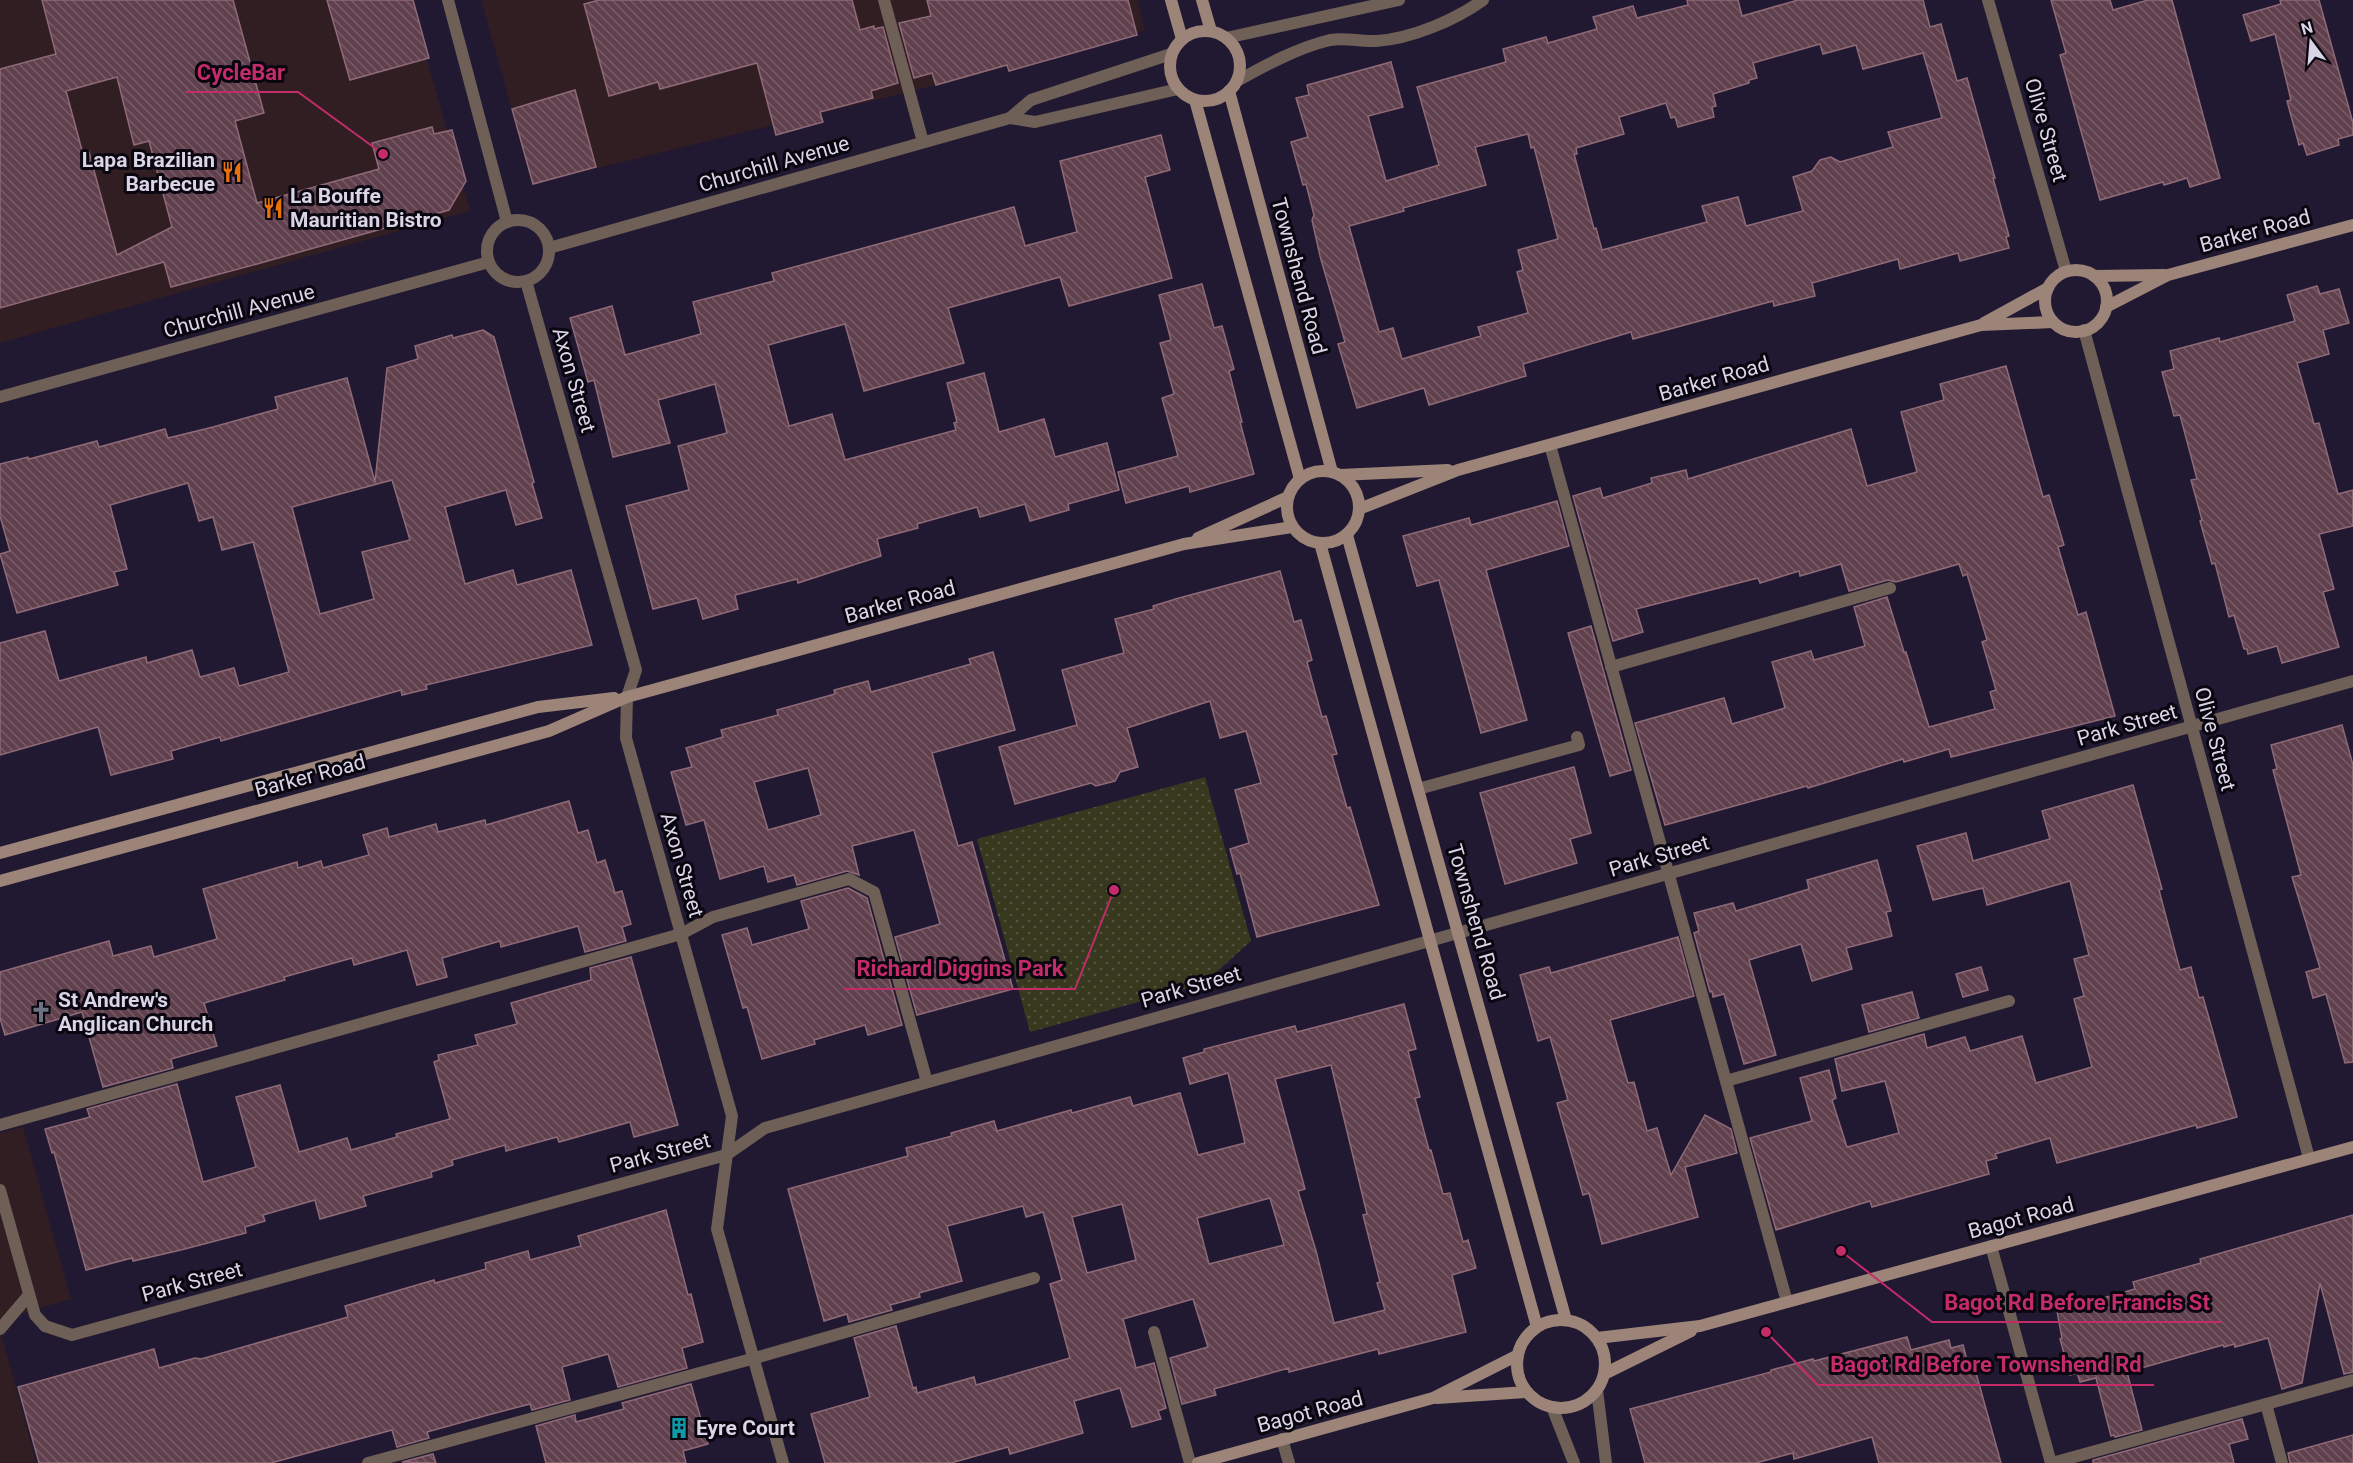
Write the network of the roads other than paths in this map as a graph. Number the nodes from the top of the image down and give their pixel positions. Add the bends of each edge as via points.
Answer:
1 (448, 0) edge
2 (884, 0) edge
3 (1170, 0) edge
4 (1202, 0) edge
5 (1399, 0) edge
6 (1483, 0) edge
7 (1988, 0) edge
8 (1379, 2) edge
9 (1210, 31) junction
10 (1226, 38) junction
11 (1182, 39) junction
12 (1171, 54) junction
13 (1233, 86) junction
14 (1178, 89) junction
15 (1195, 100) junction
16 (1010, 118) junction
17 (923, 142) junction
18 (507, 222) junction
19 (2353, 225) edge
20 (549, 248) junction
21 (489, 262) junction
22 (2066, 271) junction
23 (2168, 275) junction
24 (2094, 276) junction
25 (526, 281) junction
26 (2048, 288) junction
27 (2106, 308) junction
28 (2054, 322) junction
29 (1981, 325) junction
30 (2084, 330) junction
31 (0, 397) edge
32 (1550, 445) junction
33 (1458, 470) junction
34 (1336, 473) junction
35 (1300, 479) junction
36 (1288, 497) junction
37 (1359, 509) junction
38 (1292, 527) junction
39 (1347, 535) junction
40 (1320, 543) junction
41 (1184, 544) junction
42 (1890, 588) dead end
43 (1611, 666) junction
44 (2353, 681) edge
45 (627, 697) junction
46 (2192, 727) junction
47 (1577, 737) dead end
48 (1418, 789) junction
49 (0, 853) edge
50 (1668, 874) junction
51 (0, 881) edge
52 (1459, 932) junction
53 (681, 934) junction
54 (1431, 939) junction
55 (2009, 1001) dead end
56 (1726, 1081) junction
57 (927, 1083) junction
58 (0, 1125) edge
59 (2353, 1147) edge
60 (726, 1155) junction
61 (2309, 1158) junction
62 (0, 1190) edge
63 (1991, 1246) junction
64 (1034, 1278) dead end
65 (29, 1295) junction
66 (1788, 1302) junction
67 (1566, 1320) junction
68 (1700, 1326) junction
69 (1537, 1327) junction
70 (0, 1329) edge
71 (1154, 1332) dead end
72 (1597, 1338) junction
73 (1518, 1355) junction
74 (755, 1358) junction
75 (1604, 1374) junction
76 (2353, 1380) edge
77 (1597, 1390) junction
78 (1527, 1392) junction
79 (1433, 1398) junction
80 (2266, 1404) junction
81 (1552, 1407) junction
82 (1282, 1439) junction
83 (368, 1463) edge
84 (783, 1463) edge
85 (1190, 1463) edge
86 (1198, 1463) edge
87 (1289, 1463) edge
88 (1574, 1463) edge
89 (1606, 1463) edge
90 (2051, 1463) edge
91 (2282, 1463) edge

1 - 18 street
2 - 17 street
3 - 11 street
4 - 9 street
5 - 8 street
6 - 13 street via 1414,35 1315,44 1267,65
7 - 22 street, Olive Street
8 - 10 street
9 - 10 street
9 - 11 street
10 - 13 street via 1239,57 1240,69
11 - 12 street
12 - 14 street via 1169,66
12 - 16 street, Churchill Avenue via 1031,100
13 - 15 street via 1213,100
13 - 34 street, Townshend Road
14 - 15 street
14 - 16 street, Churchill Avenue via 1035,122
15 - 35 street
16 - 17 street, Churchill Avenue
17 - 20 street, Churchill Avenue
18 - 20 street via 534,225 542,231
18 - 21 street via 492,234 486,253
19 - 23 street, Barker Road
20 - 25 street via 540,273
21 - 25 street via 504,279
21 - 31 street, Churchill Avenue
22 - 24 street
22 - 26 street
23 - 24 street, Barker Road
23 - 27 street, Barker Road
24 - 27 street via 2105,290
25 - 45 street, Axon Street via 636,670
26 - 28 street via 2046,306
26 - 29 street, Barker Road
27 - 30 street via 2098,322
28 - 29 street, Barker Road
28 - 30 street via 2068,330
29 - 32 street, Barker Road
30 - 46 street, Olive Street
32 - 33 street, Barker Road
32 - 43 street
33 - 34 street, Barker Road
33 - 37 street, Barker Road
34 - 35 street via 1311,472
34 - 37 street via 1355,489
35 - 36 street
36 - 38 street via 1286,507
36 - 41 street, Barker Road
37 - 39 street
38 - 40 street via 1299,536
38 - 41 street, Barker Road
39 - 40 street
39 - 48 street, Townshend Road
40 - 54 street
41 - 45 street, Barker Road
42 - 43 street
43 - 50 street
44 - 46 street, Park Street
45 - 49 street, Barker Road via 538,707
45 - 51 street, Barker Road via 549,731
45 - 53 street, Axon Street via 626,738
46 - 50 street, Park Street
46 - 61 street, Olive Street
47 - 48 street via 1579,745
48 - 52 street, Townshend Road
50 - 52 street, Park Street
50 - 56 street
52 - 54 street, Park Street
52 - 67 street, Townshend Road
53 - 57 street via 713,917 849,879 874,892
53 - 58 street
53 - 60 street, Axon Street via 732,1116
54 - 57 street, Park Street
54 - 69 street
55 - 56 street
56 - 66 street
57 - 60 street, Park Street via 765,1128
59 - 61 street, Bagot Road
60 - 65 street, Park Street via 72,1335 45,1326 35,1315
60 - 74 street, Axon Street via 717,1229
61 - 63 street, Bagot Road
62 - 65 street
63 - 66 street, Bagot Road
63 - 90 street
64 - 74 street
65 - 70 street
66 - 68 street, Bagot Road
67 - 69 street
67 - 72 street via 1579,1323
68 - 72 street, Bagot Road
68 - 75 street, Bagot Road
69 - 73 street
71 - 85 street
72 - 75 street via 1604,1355
73 - 78 street via 1520,1381
73 - 79 street, Bagot Road
74 - 83 street
74 - 84 street, Axon Street
75 - 77 street
76 - 80 street
77 - 81 street via 1577,1405
77 - 89 street
78 - 79 street, Bagot Road
78 - 81 street
79 - 82 street, Bagot Road
80 - 90 street
80 - 91 street
81 - 88 street
82 - 86 street, Bagot Road
82 - 87 street

